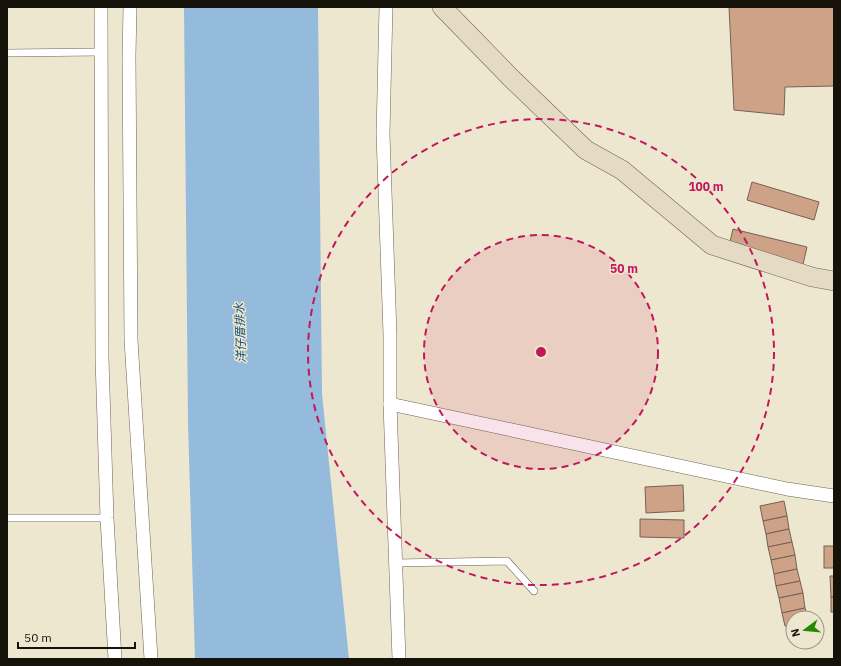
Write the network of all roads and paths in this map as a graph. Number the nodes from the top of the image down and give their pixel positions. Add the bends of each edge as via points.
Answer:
1 (101, 7) edge
2 (130, 7) edge
3 (386, 7) edge
4 (442, 7) edge
5 (101, 52) junction
6 (7, 53) edge
7 (834, 281) edge
8 (390, 404) junction
9 (834, 496) edge
10 (7, 518) edge
11 (107, 518) junction
12 (395, 563) junction
13 (534, 591) dead end
14 (115, 659) edge
15 (151, 659) edge
16 (399, 659) edge

1 - 5 street
2 - 15 street via 131,340
3 - 8 street via 383,134
4 - 7 street via 586,150 622,170 712,245 812,277
5 - 6 lane
5 - 11 street via 102,358
8 - 9 street via 787,489
8 - 12 street
10 - 11 lane
11 - 14 street
12 - 13 lane via 507,561
12 - 16 street

